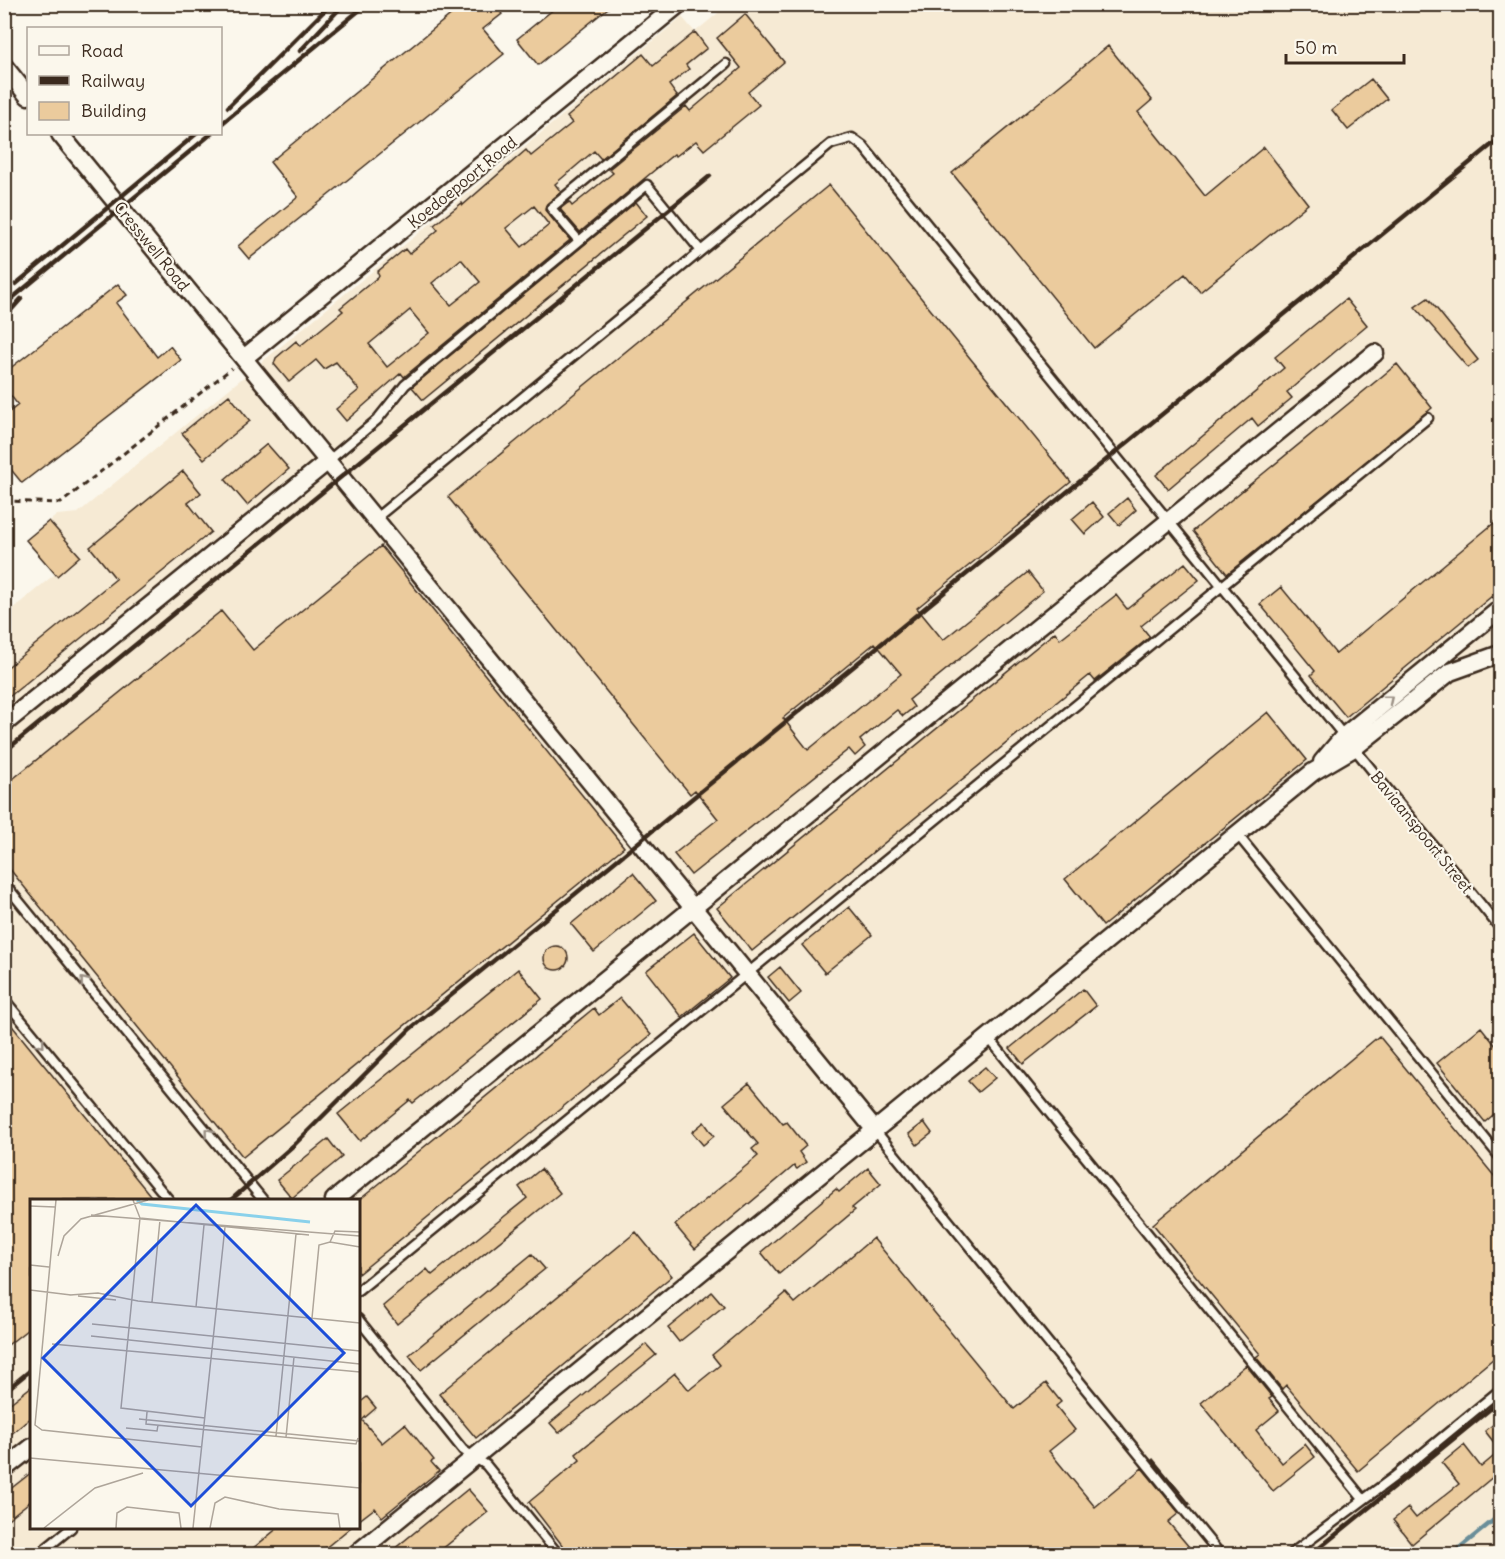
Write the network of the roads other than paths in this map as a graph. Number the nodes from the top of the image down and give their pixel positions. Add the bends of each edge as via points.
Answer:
1 (679, 4) edge
2 (726, 64) dead end
3 (4, 66) edge
4 (27, 95) edge
5 (61, 135) edge
6 (579, 242) junction
7 (701, 251) junction
8 (1375, 353) dead end
9 (244, 358) junction
10 (1428, 418) dead end
11 (328, 461) junction
12 (376, 519) junction
13 (1168, 521) junction
14 (1222, 586) junction
15 (1500, 609) edge
16 (1500, 654) edge
17 (4, 724) edge
18 (1349, 742) junction
19 (1237, 834) junction
20 (4, 883) edge
21 (694, 907) junction
22 (1500, 928) edge
23 (748, 972) junction
24 (4, 999) edge
25 (988, 1037) junction
26 (874, 1129) junction
27 (1500, 1157) edge
28 (168, 1199) edge
29 (262, 1199) edge
30 (335, 1199) edge
31 (360, 1289) edge
32 (360, 1321) edge
33 (1500, 1390) edge
34 (30, 1449) edge
35 (473, 1456) junction
36 (4, 1470) edge
37 (1363, 1499) junction
38 (69, 1529) edge
39 (39, 1554) edge
40 (356, 1554) edge
41 (558, 1554) edge
42 (1220, 1554) edge
43 (1291, 1554) edge

1 - 9 street, Koedoepoort Road
2 - 6 lane via 551,208
3 - 4 street
5 - 9 street, Cresswell Road
6 - 7 lane via 647,185
6 - 11 lane via 405,385 377,420
7 - 12 lane
7 - 13 lane, Baviaanspoort Street via 831,144 845,138 856,141
8 - 13 street
9 - 11 street, Cresswell Road
10 - 14 lane
11 - 12 street, Cresswell Road
11 - 17 street
12 - 21 street, Cresswell Road
13 - 14 lane, Baviaanspoort Street
13 - 21 street
14 - 18 lane, Baviaanspoort Street
14 - 23 lane
18 -> 15 street
16 - 18 street via 1450,672
18 - 19 street
18 - 22 lane, Baviaanspoort Street
19 - 25 street
19 - 27 lane
29 -> 20 lane
21 - 23 street, Cresswell Road
21 - 30 street
23 - 26 street, Cresswell Road
23 - 31 lane
24 -> 28 lane
25 - 26 street
25 - 37 lane
26 - 35 street
26 - 42 lane
32 - 35 lane via 464,1450
33 - 37 lane
34 - 36 street
35 - 40 street
35 - 41 lane via 486,1465
37 - 43 lane
38 - 39 lane

